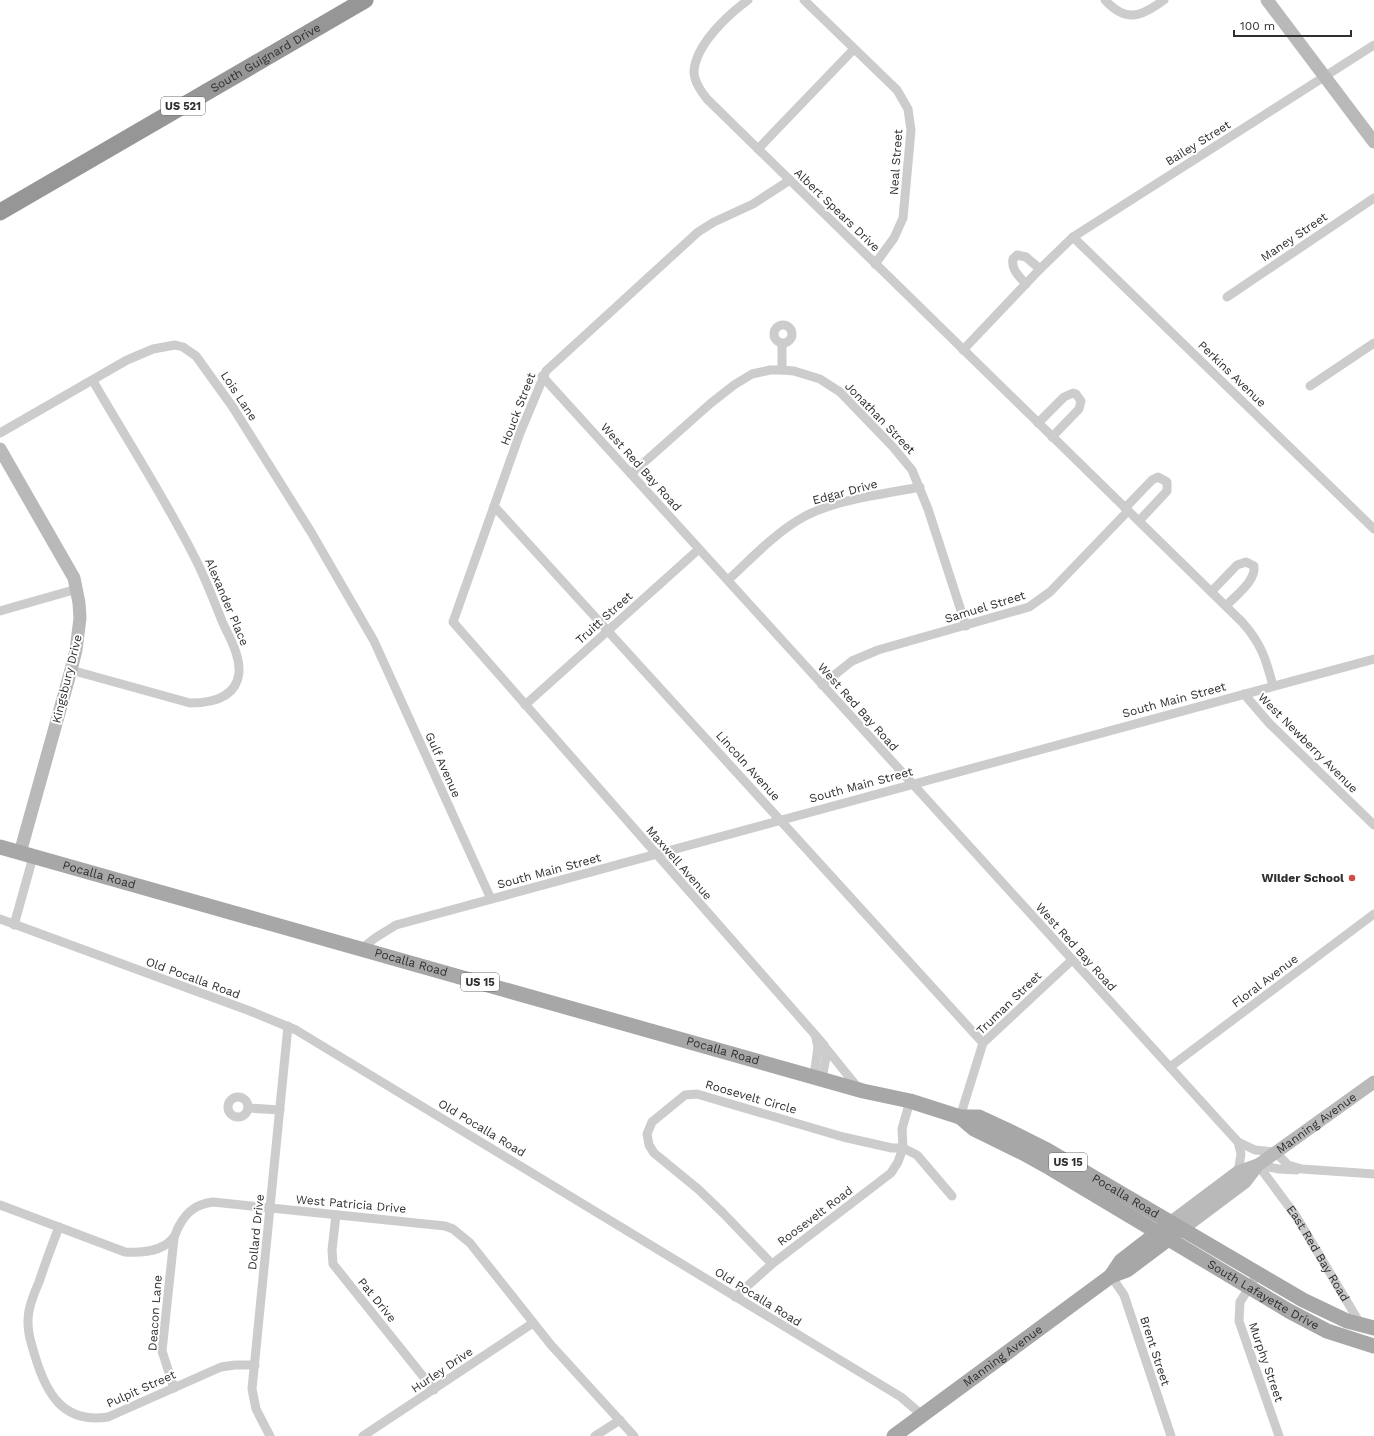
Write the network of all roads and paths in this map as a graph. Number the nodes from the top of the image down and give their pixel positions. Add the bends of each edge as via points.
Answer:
1 (365, 0) edge
2 (748, 0) edge
3 (804, 0) edge
4 (1105, 0) edge
5 (1164, 0) edge
6 (1267, 0) edge
7 (1374, 45) edge
8 (854, 49) junction
9 (1324, 77) junction
10 (1374, 142) edge
11 (758, 149) junction
12 (790, 180) junction
13 (1374, 198) edge
14 (0, 212) edge
15 (1073, 237) junction
16 (875, 264) junction
17 (1040, 269) junction
18 (1026, 284) junction
19 (1227, 296) dead end
20 (1374, 343) edge
21 (782, 344) dead end
22 (963, 350) junction
23 (782, 370) junction
24 (542, 376) junction
25 (93, 381) junction
26 (1310, 386) dead end
27 (1038, 423) junction
28 (0, 433) edge
29 (1052, 437) junction
30 (0, 450) edge
31 (631, 474) junction
32 (920, 487) junction
33 (494, 506) junction
34 (1127, 509) junction
35 (1139, 521) junction
36 (1374, 529) edge
37 (699, 549) junction
38 (728, 580) junction
39 (77, 589) junction
40 (1212, 591) junction
41 (1226, 606) junction
42 (0, 611) edge
43 (966, 626) junction
44 (608, 630) junction
45 (374, 641) joint
46 (1374, 659) edge
47 (71, 670) junction
48 (822, 685) junction
49 (1273, 686) junction
50 (1244, 694) junction
51 (526, 705) junction
52 (912, 784) junction
53 (781, 820) junction
54 (1374, 825) edge
55 (0, 847) edge
56 (27, 855) junction
57 (655, 855) junction
58 (491, 899) junction
59 (1374, 914) edge
60 (0, 919) edge
61 (14, 925) junction
62 (361, 949) junction
63 (1072, 960) junction
64 (288, 1026) junction
65 (816, 1037) junction
66 (983, 1043) junction
67 (824, 1045) junction
68 (1170, 1067) junction
69 (818, 1078) junction
70 (1374, 1082) edge
71 (859, 1089) junction
72 (910, 1101) junction
73 (248, 1108) dead end
74 (280, 1110) junction
75 (960, 1117) junction
76 (1238, 1142) junction
77 (903, 1148) junction
78 (1275, 1152) junction
79 (1258, 1165) junction
80 (1302, 1169) junction
81 (1238, 1172) junction
82 (1374, 1174) edge
83 (952, 1196) dead end
84 (0, 1205) edge
85 (271, 1209) junction
86 (336, 1215) junction
87 (1175, 1226) junction
88 (59, 1227) junction
89 (1163, 1236) junction
90 (174, 1238) junction
91 (772, 1264) junction
92 (1257, 1275) junction
93 (1111, 1276) junction
94 (1249, 1288) junction
95 (735, 1297) junction
96 (533, 1323) junction
97 (1367, 1326) edge
98 (1374, 1345) edge
99 (255, 1365) junction
100 (174, 1388) junction
101 (434, 1390) junction
102 (922, 1415) junction
103 (620, 1420) junction
104 (270, 1436) edge
105 (363, 1436) edge
106 (595, 1436) edge
107 (634, 1436) edge
108 (894, 1436) edge
109 (1170, 1436) edge
110 (1279, 1436) edge

1 - 14 highway, South Guignard Drive / US 521
2 - 11 street, Albert Spears Drive via 711,36 700,54 694,71 698,86 707,99
3 - 8 street, Neal Street
4 - 5 street via 1117,12 1132,16 1149,10
6 - 9 street
7 - 9 street, Bailey Street
8 - 11 street
8 - 16 street, Neal Street via 897,90 906,105 911,124 903,218 894,238
9 - 10 street
9 - 15 street, Bailey Street
11 - 12 street, Albert Spears Drive
12 - 16 street, Albert Spears Drive
12 - 24 street, Houck Street via 753,204 698,232
13 - 19 street, Maney Street
15 - 17 street, Bailey Street
15 - 36 street, Perkins Avenue
16 - 22 street, Albert Spears Drive
17 - 18 street, Bailey Street
17 - 18 street via 1022,255 1017,255 1013,259 1014,271
18 - 22 street, Bailey Street
20 - 26 street
21 - 23 street
22 - 27 street, Albert Spears Drive
23 - 31 street, Jonathan Street via 752,374 734,385
23 - 32 street, Jonathan Street via 811,376 840,392 908,464
24 - 31 street, West Red Bay Road
24 - 33 street, Houck Street
25 - 28 street, Lois Lane
25 - 45 street, Lois Lane via 127,360 153,348 175,345 196,356 232,406 311,532
25 - 47 street, Alexander Place via 195,559 232,641 239,672 231,690 221,698 204,703 190,703
27 - 29 street, Albert Spears Drive
27 - 29 street via 1064,397 1076,394 1081,401 1079,409
29 - 34 street, Albert Spears Drive
30 - 39 street, Kingsbury Drive via 67,565
31 - 37 street, West Red Bay Road
32 - 38 street, Edgar Drive via 815,511 788,527
32 - 43 street, Jonathan Street
33 - 44 street, Lincoln Avenue
33 - 51 street, Houck Street via 453,622
34 - 35 street, Albert Spears Drive
34 - 35 street via 1152,480 1163,478 1167,491
34 - 43 street, Samuel Street via 1039,602
35 - 40 street, Albert Spears Drive
37 - 38 street, West Red Bay Road
37 - 44 street, Truitt Street
38 - 48 street, West Red Bay Road
39 - 42 street
39 - 47 street, Kingsbury Drive via 80,618
40 - 41 street, Albert Spears Drive
40 - 41 street via 1237,565 1246,562 1254,566 1255,572 1251,580
41 - 49 street, Albert Spears Drive via 1260,644
43 - 48 street, Samuel Street via 860,657
44 - 51 street, Truitt Street
44 - 53 street, Lincoln Avenue
45 - 58 street, Gulf Avenue
46 - 49 street, South Main Street
47 - 56 street, Kingsbury Drive
48 - 52 street, West Red Bay Road
49 - 50 street, South Main Street
50 - 52 street, South Main Street
50 - 54 street, West Newberry Avenue via 1269,724
51 - 57 street, Maxwell Avenue
52 - 53 street, South Main Street
52 - 63 street, West Red Bay Road
53 - 57 street, South Main Street
53 - 66 street, Lincoln Avenue
55 - 56 main road, Pocalla Road / US 15
56 - 61 street
56 - 62 main road, Pocalla Road / US 15
57 - 58 street, South Main Street
57 - 65 street, Maxwell Avenue
58 - 62 street, South Main Street via 396,926
59 - 68 street, Floral Avenue
60 - 61 street, Old Pocalla Road
61 - 64 street, Old Pocalla Road
62 - 69 main road, Pocalla Road / US 15
63 - 66 street, Truman Street
63 - 68 street, West Red Bay Road
64 - 74 street, Dollard Drive
64 - 95 street, Old Pocalla Road via 561,1189
65 - 67 street, Maxwell Avenue
65 - 69 street
66 - 75 street, Truman Street
67 - 69 street via 826,1057
67 - 71 street, Maxwell Avenue
68 - 76 street, West Red Bay Road
69 - 71 main road, Pocalla Road / US 15
70 - 78 street, Manning Avenue
71 - 72 main road, Pocalla Road / US 15
72 - 75 main road, Pocalla Road / US 15
72 - 77 street via 902,1129
73 - 74 street
74 - 85 street, Dollard Drive
75 - 87 main road, Pocalla Road / US 15 via 979,1117 1028,1140
75 - 89 main road, Pocalla Road / US 15 via 974,1129 1023,1153
76 - 78 street, West Red Bay Road via 1255,1150
76 - 81 street via 1241,1154
77 - 83 street via 917,1155
77 - 91 street, Roosevelt Road via 891,1173
77 - 91 street, Roosevelt Circle via 843,1137 697,1094 686,1095 659,1115 652,1122 647,1134 651,1149 698,1189
78 - 79 street, Manning Avenue
78 - 80 street via 1288,1164
79 - 80 street
79 - 81 street, Manning Avenue
79 - 87 street, Manning Avenue via 1245,1182
79 - 97 street, East Red Bay Road via 1296,1216
80 - 82 street
81 - 87 street, Manning Avenue
84 - 88 street
85 - 86 street, West Patricia Drive
85 - 90 street, West Patricia Drive via 204,1203 189,1211
85 - 99 street, Dollard Drive
86 - 96 street, West Patricia Drive via 428,1223 453,1230 470,1243
86 - 101 street, Pat Drive via 333,1264
87 - 89 main road, Manning Avenue
87 - 92 main road, South Lafayette Drive / US 15
88 - 90 street via 125,1252 156,1250
88 - 100 street, Pulpit Street via 27,1322 28,1334 49,1394 70,1412 100,1418 115,1415
89 - 93 main road, Manning Avenue via 1121,1261
89 - 94 main road, South Lafayette Drive / US 15
90 - 100 street, Deacon Lane via 162,1351
91 - 95 street, Roosevelt Road
92 - 94 street, Murphy Street
92 - 97 main road, South Lafayette Drive / US 15 via 1319,1309
93 - 102 main road, Manning Avenue
93 - 109 street, Brent Street via 1124,1294
94 - 98 main road, South Lafayette Drive / US 15 via 1327,1331
94 - 110 street, Murphy Street via 1240,1302 1239,1321
95 - 102 street, Old Pocalla Road via 901,1397
96 - 101 street, Hurley Drive
96 - 103 street, West Patricia Drive via 577,1376
97 - 98 street, East Red Bay Road
99 - 100 street, Pulpit Street via 221,1367
99 - 104 street, Dollard Drive via 252,1389 254,1402
101 - 105 street, Hurley Drive
102 - 108 main road, Manning Avenue
103 - 106 street
103 - 107 street, West Patricia Drive

